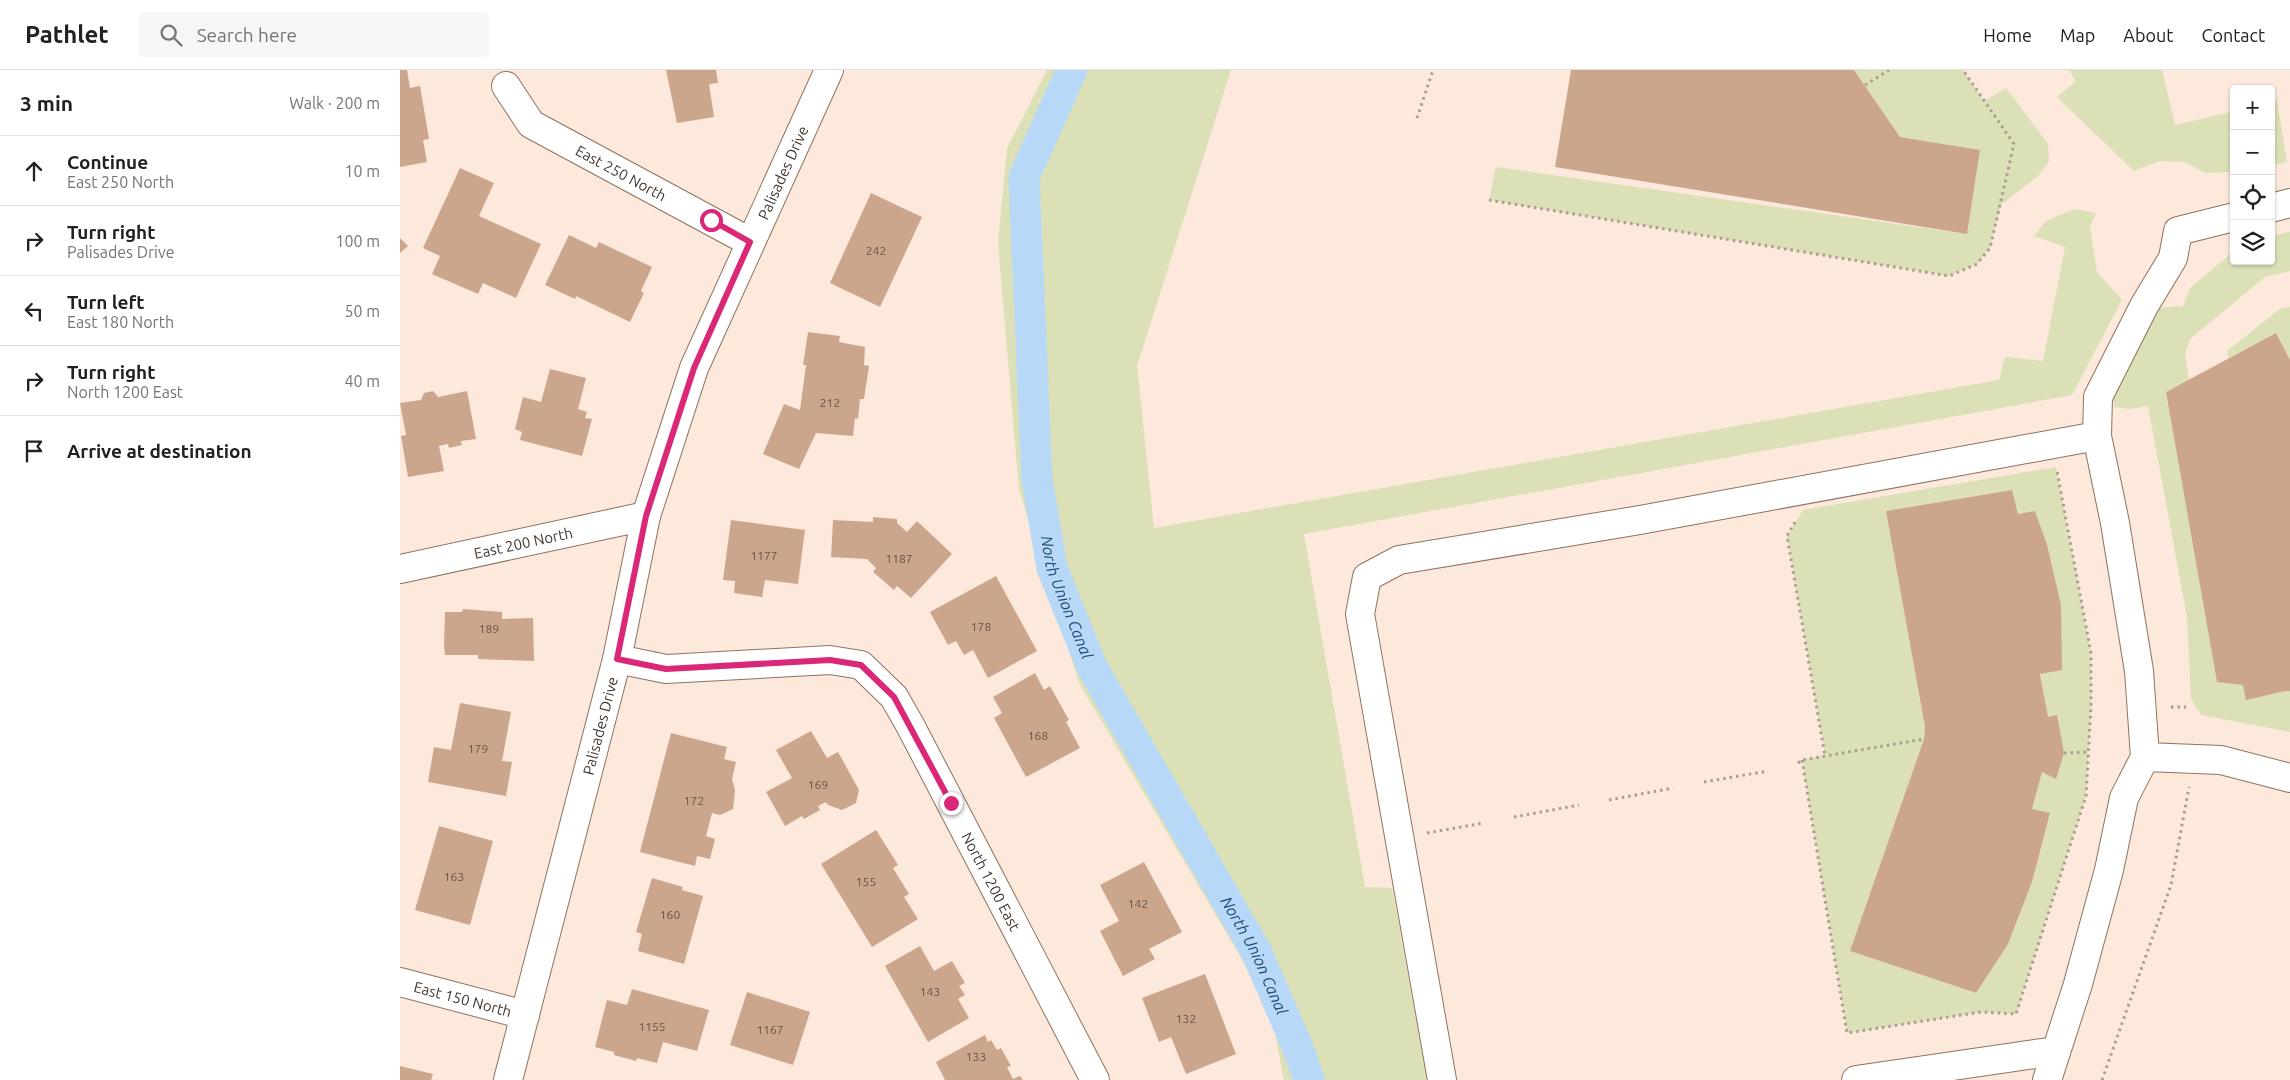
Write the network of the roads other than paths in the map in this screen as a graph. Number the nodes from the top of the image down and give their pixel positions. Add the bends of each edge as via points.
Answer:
1 (829, 70) edge
2 (506, 86) dead end
3 (2290, 203) edge
4 (2275, 207) edge
5 (2230, 218) edge
6 (750, 242) junction
7 (2097, 436) junction
8 (646, 516) junction
9 (400, 569) edge
10 (617, 659) junction
11 (2145, 757) junction
12 (2290, 778) edge
13 (400, 982) edge
14 (525, 1015) junction
15 (2056, 1051) junction
16 (508, 1080) edge
17 (1095, 1080) edge
18 (1442, 1080) edge
19 (1859, 1080) edge
20 (2047, 1080) edge

1 - 6 street, Palisades Drive
2 - 6 street, East 250 North via 531,124
3 - 4 street
5 - 7 street via 2178,231 2173,258 2136,320 2098,397
6 - 8 street, Palisades Drive via 694,368
7 - 11 street via 2139,671
7 - 18 street via 1640,520 1399,560 1367,577 1360,614
8 - 9 street, East 200 North
8 - 10 street, Palisades Drive
10 - 14 street, Palisades Drive
10 - 17 street, North 1200 East via 666,669 830,660 861,665 894,697 906,718
11 - 12 street via 2221,760
11 - 15 street via 2124,798 2109,870
13 - 14 street, East 150 North
14 - 16 street, Palisades Drive
15 - 19 street
15 - 20 street

